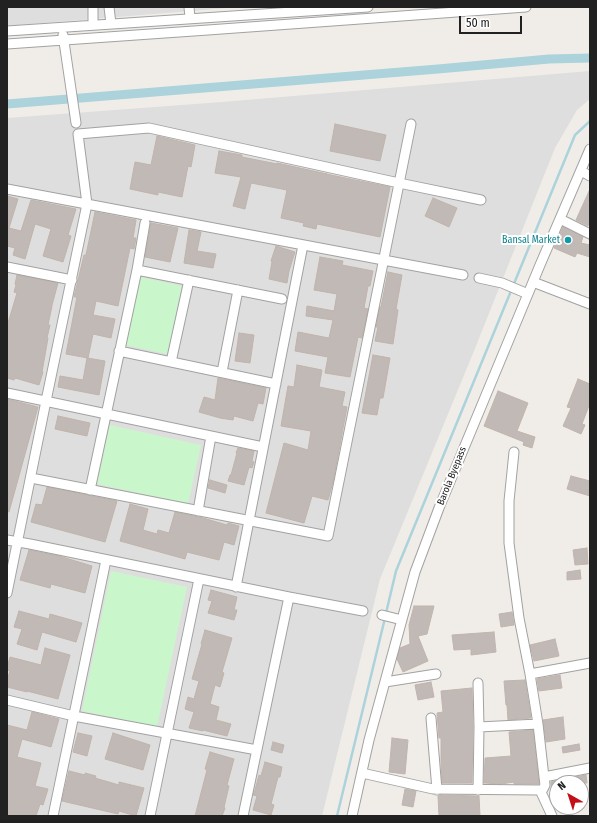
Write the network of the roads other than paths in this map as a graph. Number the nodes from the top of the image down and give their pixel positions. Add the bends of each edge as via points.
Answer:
1 (93, 7) edge
2 (109, 7) edge
3 (189, 7) edge
4 (368, 7) edge
5 (526, 7) edge
6 (351, 8) edge
7 (237, 11) edge
8 (253, 11) edge
9 (414, 11) edge
10 (401, 12) edge
11 (190, 18) junction
12 (110, 24) junction
13 (93, 25) junction
14 (62, 27) junction
15 (7, 31) edge
16 (64, 40) junction
17 (7, 44) edge
18 (76, 123) dead end
19 (411, 124) dead end
20 (590, 149) edge
21 (581, 171) junction
22 (590, 176) edge
23 (399, 183) junction
24 (7, 189) edge
25 (481, 200) dead end
26 (88, 204) junction
27 (560, 219) junction
28 (144, 223) dead end
29 (590, 234) edge
30 (303, 245) junction
31 (384, 260) junction
32 (7, 268) edge
33 (137, 270) junction
34 (463, 275) dead end
35 (479, 278) dead end
36 (72, 280) junction
37 (189, 280) junction
38 (533, 282) junction
39 (238, 290) junction
40 (524, 293) junction
41 (282, 299) dead end
42 (590, 304) edge
43 (119, 351) junction
44 (171, 362) junction
45 (222, 372) junction
46 (276, 384) junction
47 (7, 393) edge
48 (46, 401) junction
49 (106, 414) junction
50 (211, 436) junction
51 (263, 447) junction
52 (514, 452) dead end
53 (31, 478) junction
54 (90, 490) junction
55 (198, 511) junction
56 (249, 521) junction
57 (7, 540) edge
58 (17, 542) junction
59 (106, 560) junction
60 (200, 579) junction
61 (236, 586) junction
62 (7, 593) edge
63 (289, 597) junction
64 (363, 611) dead end
65 (382, 615) dead end
66 (402, 620) junction
67 (590, 663) edge
68 (436, 674) dead end
69 (530, 674) junction
70 (385, 682) junction
71 (478, 683) dead end
72 (7, 700) edge
73 (74, 716) junction
74 (431, 718) dead end
75 (538, 724) junction
76 (479, 727) junction
77 (167, 733) junction
78 (257, 750) junction
79 (590, 768) edge
80 (362, 773) junction
81 (544, 777) junction
82 (437, 790) junction
83 (478, 790) junction
84 (540, 790) junction
85 (53, 816) edge
86 (150, 816) edge
87 (243, 816) edge
88 (352, 816) edge
89 (552, 816) edge

1 - 13 street
2 - 12 street
3 - 11 street
4 - 6 street
5 - 9 street
6 - 8 street
7 - 8 street
7 - 11 street
9 - 10 street
10 - 16 street
11 - 12 street
12 - 13 street
13 - 14 street
14 - 15 street
14 - 16 street
16 - 17 street
16 - 18 street
19 - 23 street
20 - 21 street, Barola Byepass
21 - 22 street
21 - 27 street, Barola Byepass
23 - 25 street
23 - 26 street via 149,128 78,134
23 - 31 street
24 - 26 street
26 - 30 street
26 - 36 street
27 - 29 street
27 - 38 street, Barola Byepass
28 - 33 street
30 - 31 street
30 - 46 street
31 - 34 street
31 - 56 street via 328,536
32 - 36 street
33 - 37 street
33 - 43 street
35 - 40 street via 502,283
36 - 48 street
37 - 39 street
37 - 44 street
38 - 40 street, Barola Byepass
38 - 42 street
39 - 41 street
39 - 45 street
40 - 66 street, Barola Byepass via 439,508
43 - 44 street
43 - 49 street
44 - 45 street
45 - 46 street
46 - 51 street
47 - 48 street
48 - 49 street
48 - 53 street
49 - 50 street
49 - 54 street
50 - 51 street
50 - 55 street
51 - 56 street
52 - 69 street via 509,501 509,543
53 - 54 street
53 - 58 street
54 - 55 street
55 - 56 street
56 - 61 street
57 - 58 street
58 - 59 street
58 - 62 street
59 - 60 street
59 - 73 street
60 - 61 street
60 - 77 street
61 - 63 street
63 - 64 street
63 - 78 street
65 - 66 street
66 - 70 street, Barola Byepass
67 - 69 street
68 - 70 street
69 - 75 street
70 - 80 street, Barola Byepass
71 - 76 street
72 - 73 street
73 - 77 street
73 - 85 street
74 - 82 street
75 - 76 street
75 - 81 street
76 - 83 street
77 - 78 street
77 - 86 street
78 - 87 street
79 - 81 street
80 - 82 street
80 - 88 street, Barola Byepass
81 - 84 street via 545,787
82 - 83 street
83 - 84 street
84 - 89 street

